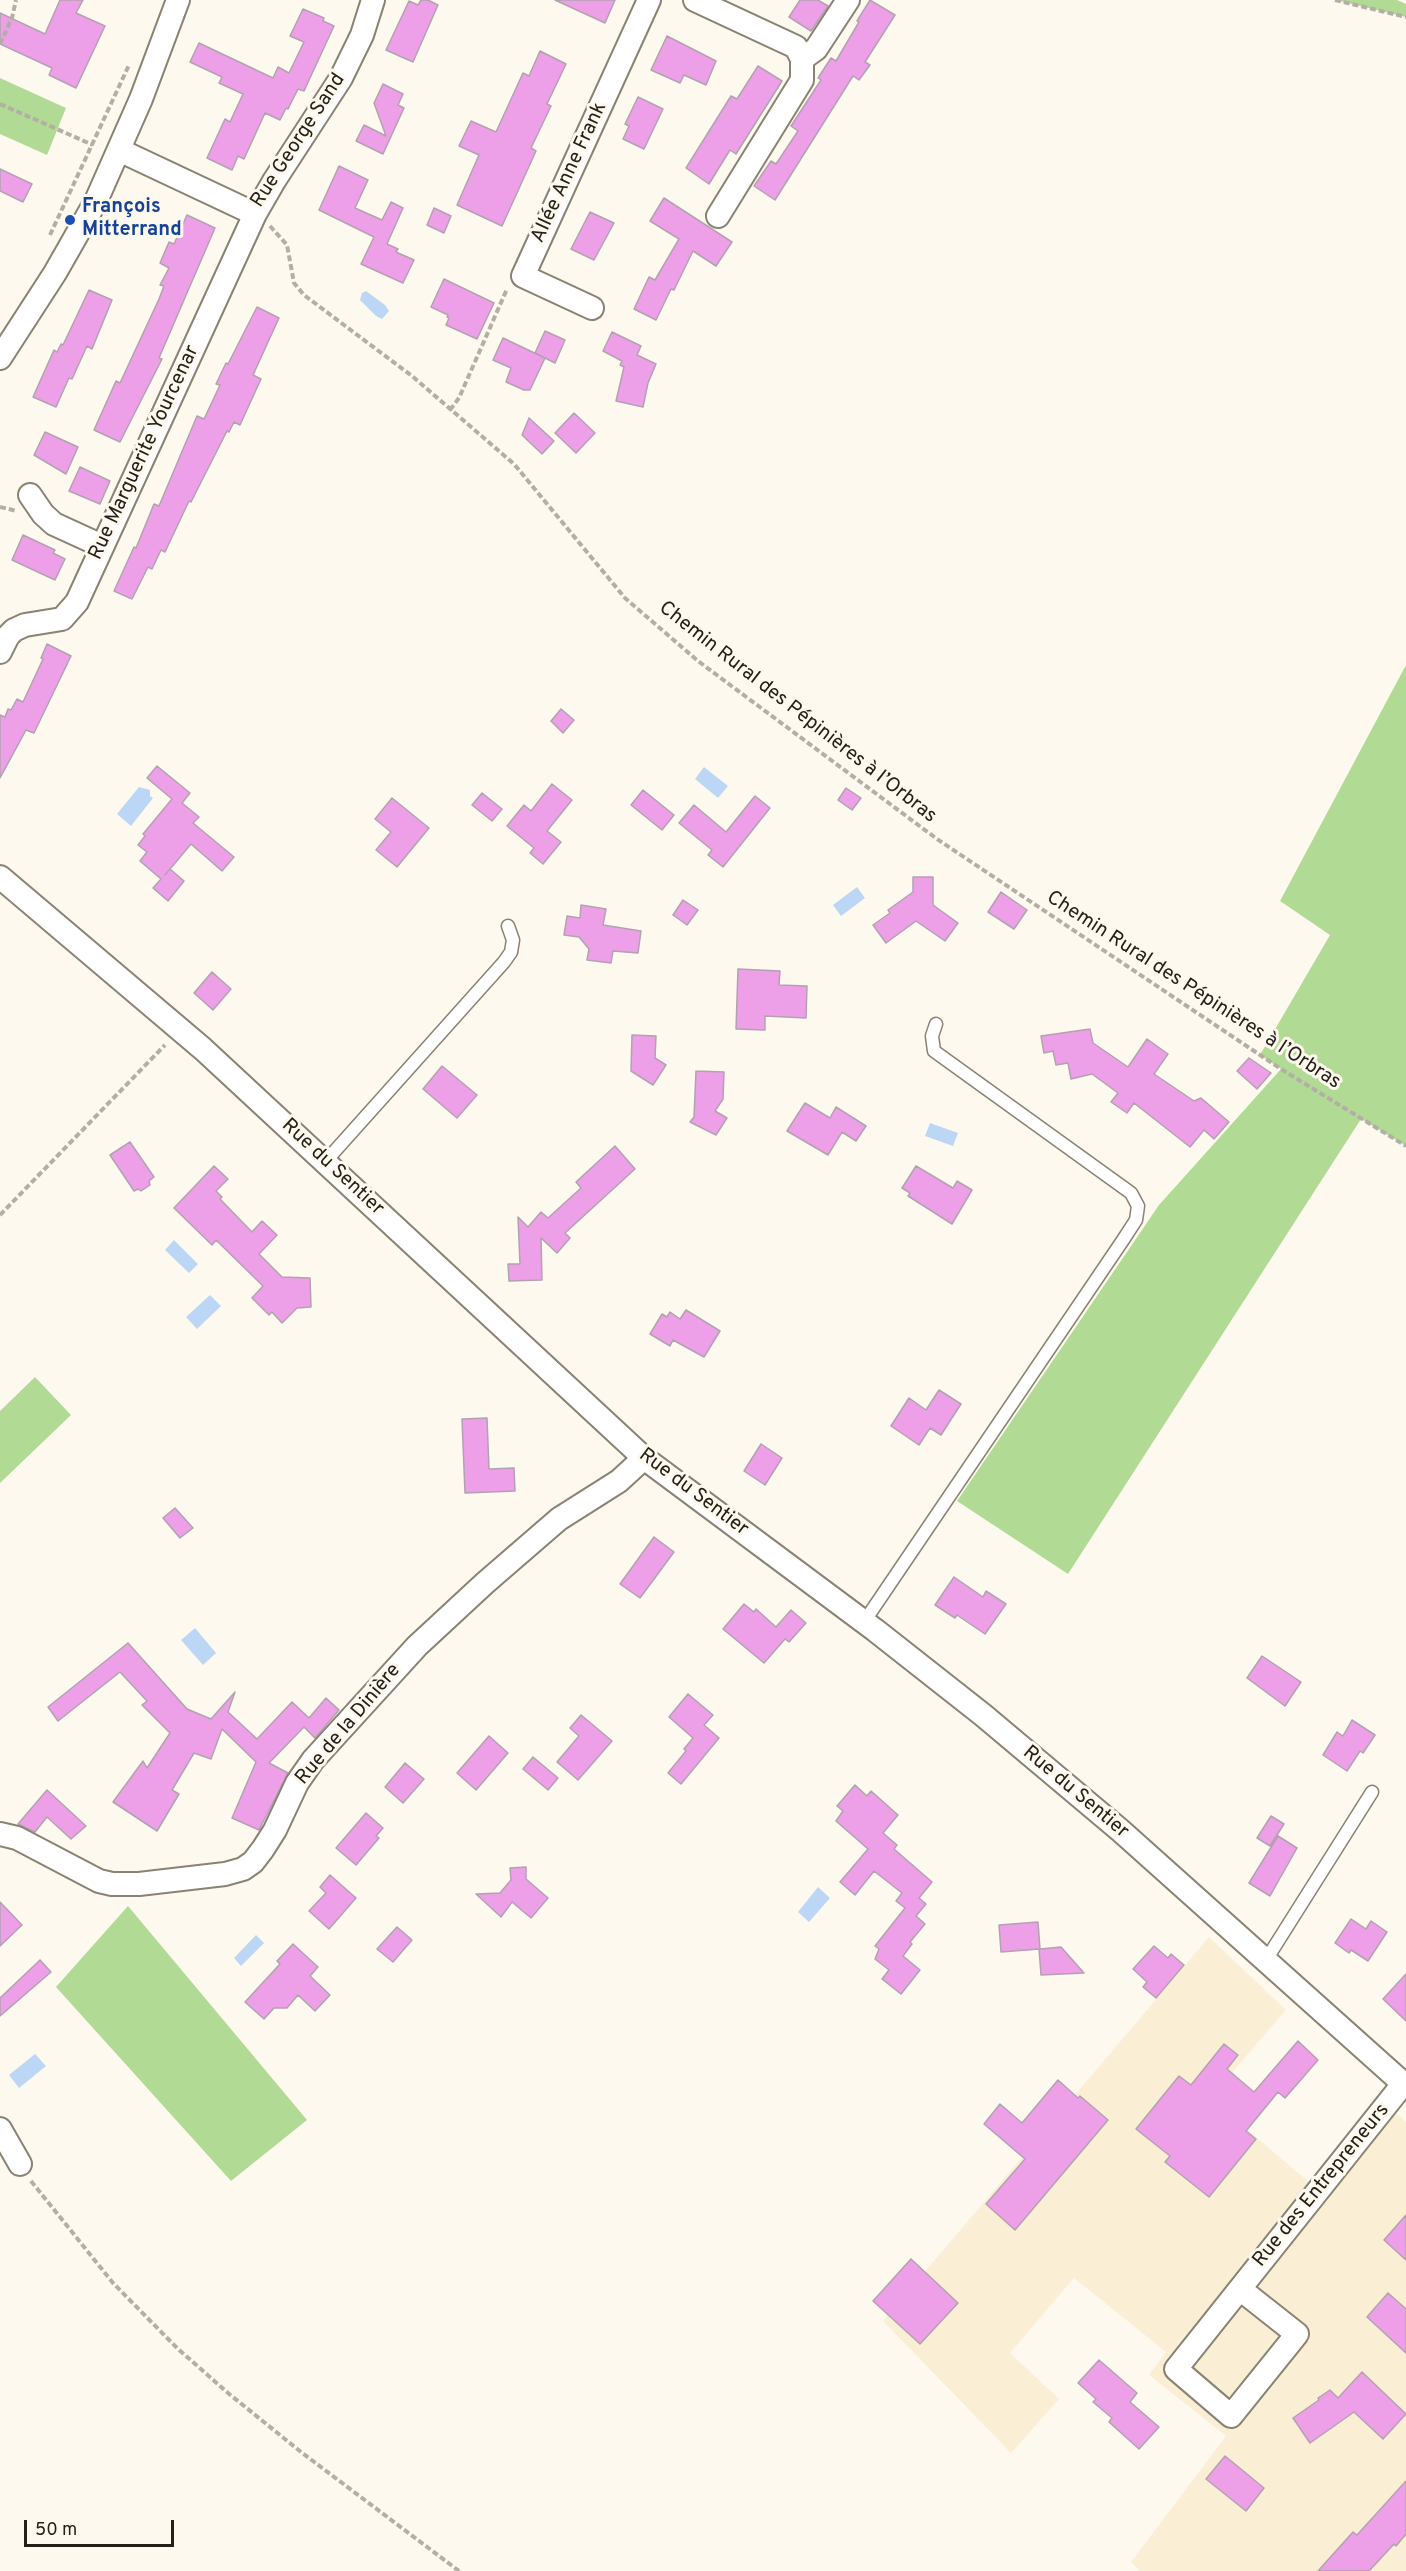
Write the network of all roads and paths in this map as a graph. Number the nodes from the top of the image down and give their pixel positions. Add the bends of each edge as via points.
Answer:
1 (16, 0) edge
2 (178, 0) edge
3 (649, 0) edge
4 (695, 0) edge
5 (848, 0) edge
6 (1335, 0) edge
7 (366, 2) edge
8 (1406, 17) edge
9 (0, 44) edge
10 (802, 58) junction
11 (131, 62) dead end
12 (0, 104) edge
13 (93, 145) junction
14 (119, 150) junction
15 (255, 214) junction
16 (718, 216) dead end
17 (49, 237) dead end
18 (523, 276) junction
19 (592, 308) dead end
20 (0, 358) edge
21 (450, 410) junction
22 (30, 495) dead end
23 (102, 546) junction
24 (0, 652) edge
25 (0, 877) edge
26 (508, 926) dead end
27 (936, 1024) dead end
28 (157, 1037) dead end
29 (1406, 1146) edge
30 (325, 1162) junction
31 (0, 1215) edge
32 (644, 1458) junction
33 (864, 1622) junction
34 (1372, 1792) dead end
35 (0, 1834) edge
36 (1266, 1960) junction
37 (1405, 2085) edge
38 (0, 2129) edge
39 (20, 2164) joint
40 (1240, 2289) junction
41 (459, 2571) edge

1 - 9 path
2 - 14 street
3 - 18 street, Allée Anne Frank
4 - 10 street via 796,47
5 - 10 street via 816,48
6 - 8 path
7 - 15 street, Rue George Sand via 362,35 341,78
10 - 16 street via 802,80
11 - 13 path
12 - 13 path
13 - 17 path
14 - 15 street, Rue George Sand
14 - 20 street via 96,201 55,273
15 - 21 path, Chemin Rural des Pépinières à l’Orbras via 287,245 294,283 304,295 412,376
15 - 23 street, Rue Marguerite Yourcenar
18 - 19 street
18 - 21 path via 510,283 459,398
21 - 29 path, Chemin Rural des Pépinières à l’Orbras via 514,464 625,598 698,661 937,839 1281,1069
22 - 23 street via 54,524
23 - 24 street, Rue Marguerite Yourcenar via 71,612 63,619 14,630
25 - 30 street, Rue du Sentier via 205,1050
26 - 30 lane via 513,940 504,962
27 - 33 lane via 932,1036 934,1051 1131,1193 1138,1206 1136,1220 1123,1240
28 - 31 path via 166,1045
30 - 32 street, Rue du Sentier
32 - 33 street, Rue du Sentier
32 - 35 street, Rue de la Dinière via 619,1481 559,1519 417,1646 313,1760 263,1849 243,1869 139,1884 112,1884
33 - 36 street, Rue du Sentier via 983,1715
34 - 36 lane
36 - 37 street, Rue du Sentier
37 - 40 street, Rue des Entrepreneurs
38 - 39 street
39 - 41 path via 113,2283 177,2348 301,2452
40 - 40 street, Rue des Entrepreneurs via 1176,2368 1231,2416 1297,2334

